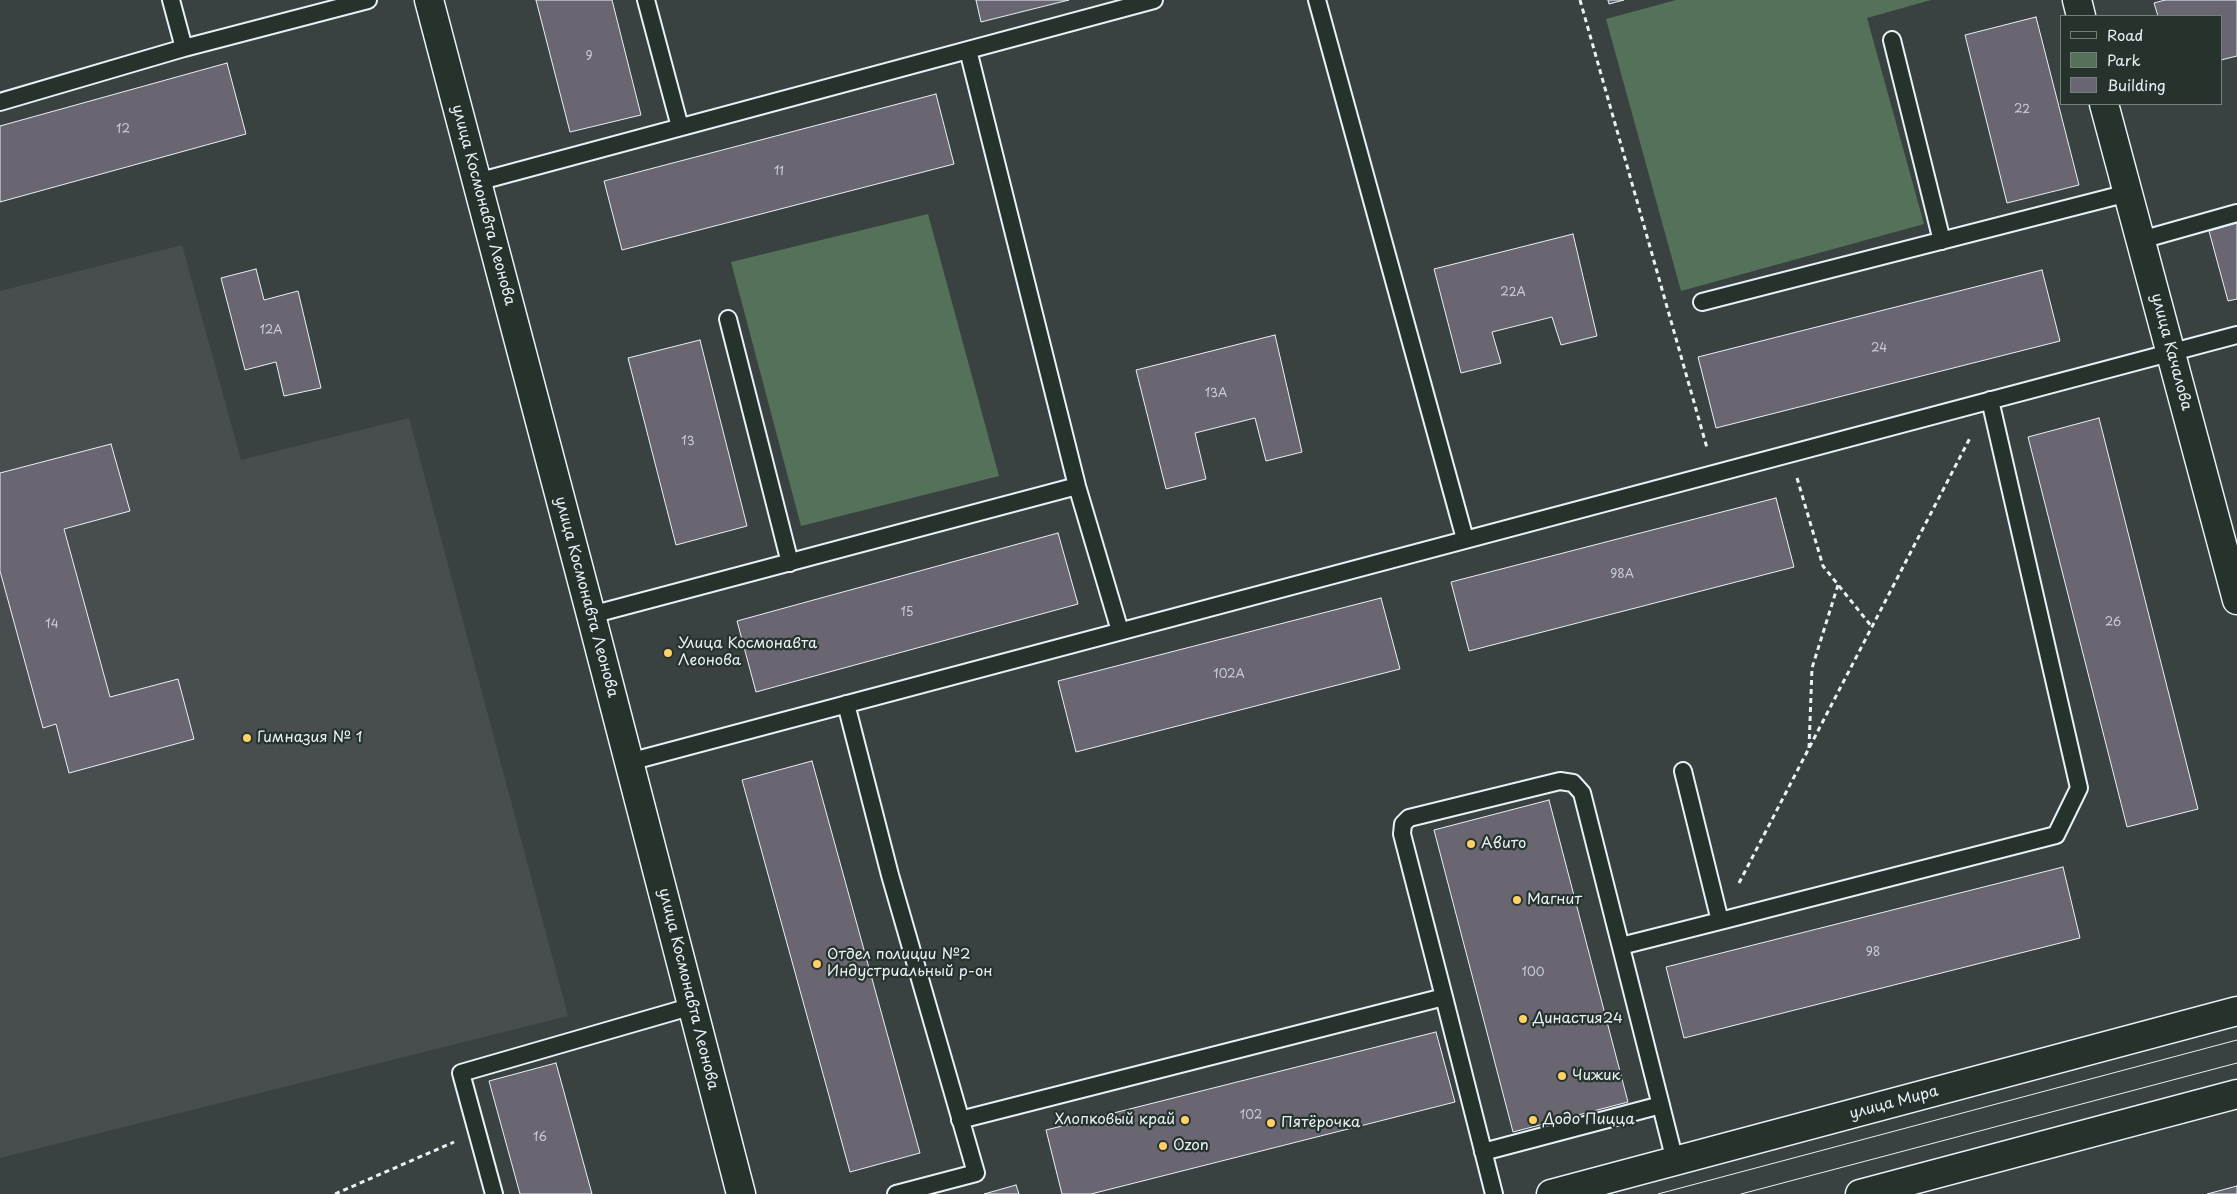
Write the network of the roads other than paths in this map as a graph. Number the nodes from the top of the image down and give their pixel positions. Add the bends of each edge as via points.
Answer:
1 (171, 0) edge
2 (368, 0) edge
3 (429, 0) edge
4 (646, 0) edge
5 (1154, 0) edge
6 (1316, 0) edge
7 (2077, 0) edge
8 (2081, 15) edge
9 (1892, 40) dead end
10 (184, 48) junction
11 (968, 50) junction
12 (0, 102) edge
13 (2104, 105) edge
14 (680, 128) junction
15 (477, 182) junction
16 (2128, 194) junction
17 (2237, 214) edge
18 (2141, 240) junction
19 (1942, 241) junction
20 (1702, 302) dead end
21 (728, 319) dead end
22 (2237, 335) edge
23 (2171, 352) junction
24 (1990, 400) junction
25 (1076, 486) junction
26 (1465, 539) junction
27 (790, 563) junction
28 (2237, 600) edge
29 (591, 615) junction
30 (1120, 631) junction
31 (846, 704) junction
32 (629, 762) junction
33 (1683, 771) dead end
34 (1720, 921) junction
35 (1621, 946) junction
36 (1444, 997) junction
37 (692, 1006) junction
38 (2237, 1011) edge
39 (2237, 1094) edge
40 (1661, 1105) junction
41 (960, 1120) junction
42 (1483, 1152) junction
43 (1675, 1161) junction
44 (494, 1194) edge
45 (740, 1194) edge
46 (896, 1194) edge
47 (1494, 1194) edge
48 (1551, 1194) edge
49 (1860, 1194) edge

1 - 10 lane
2 - 10 lane
3 - 15 main road, улица Космонавта Леонова
4 - 14 lane
5 - 11 lane
6 - 26 lane
7 - 8 main road
9 - 19 lane
10 - 12 lane
11 - 14 lane
11 - 25 lane
13 - 16 main road, улица Качалова
14 - 15 lane
15 - 29 main road, улица Космонавта Леонова
16 - 18 main road, улица Качалова
16 - 19 lane
17 - 18 lane
18 - 23 main road, улица Качалова
19 - 20 lane
21 - 27 lane
22 - 23 lane
23 - 24 lane
23 - 28 main road, улица Качалова
24 - 26 lane
24 - 34 lane via 2079,788 2056,836
25 - 27 lane
25 - 30 lane
26 - 30 lane
27 - 29 lane
29 - 32 main road, улица Космонавта Леонова
30 - 31 lane
31 - 32 lane
31 - 41 lane via 890,875
32 - 37 main road, улица Космонавта Леонова
33 - 34 lane
34 - 35 lane
35 - 36 lane via 1582,793 1574,783 1560,781 1409,818 1403,824 1402,834
35 - 40 lane
36 - 41 lane
36 - 42 lane
37 - 44 lane via 461,1073
37 - 45 main road, улица Космонавта Леонова
38 - 43 main road, улица Мира
39 - 49 main road
40 - 42 lane
40 - 43 lane
41 - 46 lane via 976,1173
42 - 47 lane
43 - 48 main road, улица Мира

